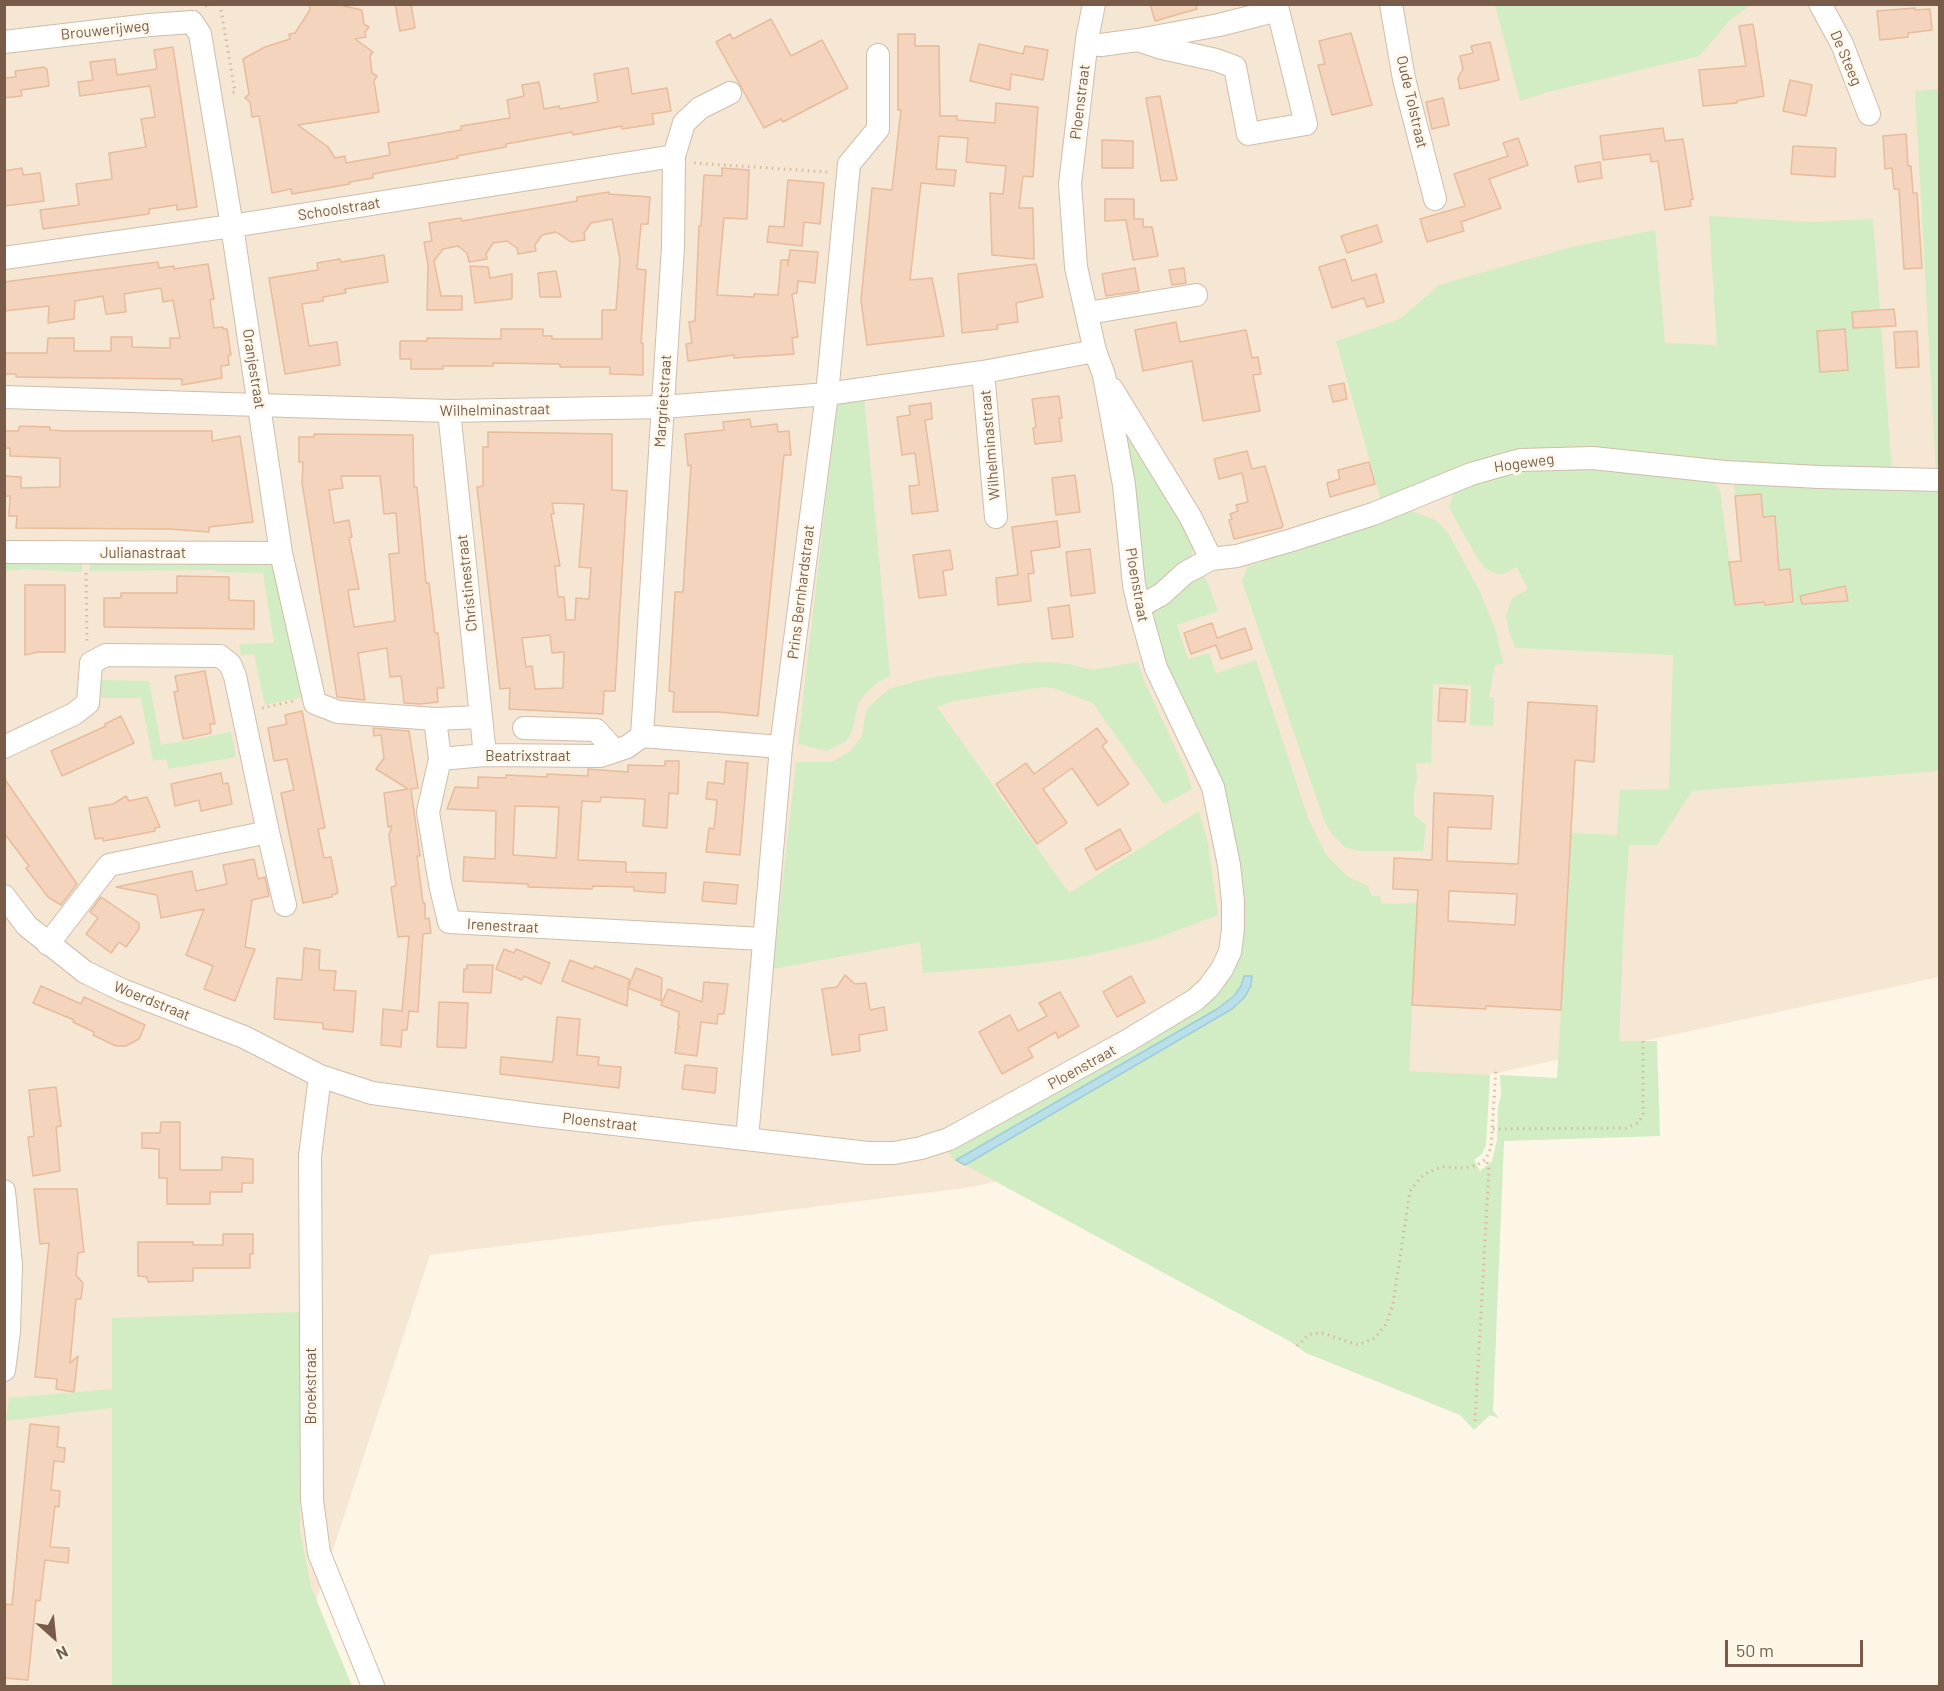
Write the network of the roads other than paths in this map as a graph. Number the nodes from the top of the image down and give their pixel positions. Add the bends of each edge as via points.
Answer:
1 (1094, 4) edge
2 (1391, 4) edge
3 (1820, 4) edge
4 (200, 34) joint
5 (1138, 40) junction
6 (4, 42) edge
7 (1087, 44) junction
8 (878, 55) dead end
9 (730, 93) dead end
10 (1869, 114) dead end
11 (674, 159) junction
12 (1435, 199) dead end
13 (232, 226) junction
14 (4, 258) edge
15 (1196, 295) dead end
16 (1088, 313) junction
17 (1095, 351) junction
18 (983, 372) junction
19 (1104, 375) junction
20 (826, 394) junction
21 (4, 397) edge
22 (259, 405) junction
23 (663, 407) junction
24 (449, 411) junction
25 (1940, 480) edge
26 (996, 517) dead end
27 (4, 552) edge
28 (280, 553) junction
29 (1211, 559) junction
30 (1139, 607) junction
31 (480, 717) junction
32 (435, 719) junction
33 (524, 728) dead end
34 (642, 736) junction
35 (4, 747) edge
36 (781, 747) junction
37 (615, 751) junction
38 (485, 755) junction
39 (440, 759) junction
40 (268, 832) junction
41 (4, 896) edge
42 (285, 905) dead end
43 (763, 939) junction
44 (48, 944) junction
45 (320, 1076) junction
46 (747, 1139) junction
47 (4, 1191) edge
48 (7, 1331) edge
49 (4, 1370) edge
50 (373, 1686) edge

1 - 7 street, Ploenstraat
2 - 12 street, Oude Tolstraat via 1404,79
3 - 10 street, De Steeg via 1842,44
4 - 6 street, Brouwerijweg via 192,22
4 - 13 street, Oranjestraat
5 - 5 street via 1235,67 1248,134 1306,124 1278,10 1218,18
5 - 7 street
7 - 16 street, Ploenstraat via 1070,184 1076,267
8 - 20 street, Prins Bernhardstraat via 878,129 849,164
9 - 11 street, Margrietstraat via 700,108 684,123
11 - 13 street, Schoolstraat
11 - 23 street, Margrietstraat
13 - 14 street, Schoolstraat
13 - 22 street, Oranjestraat
15 - 16 street
16 - 17 street, Ploenstraat
17 - 18 street, Wilhelminastraat
17 - 19 street, Ploenstraat
18 - 20 street, Wilhelminastraat
18 - 26 street, Wilhelminastraat
19 - 29 street, Ploenstraat via 1191,518
19 - 30 street, Ploenstraat via 1124,485
20 - 23 street, Wilhelminastraat
20 - 36 street, Prins Bernhardstraat
21 - 22 street, Wilhelminastraat
22 - 24 street, Wilhelminastraat
22 - 28 street, Oranjestraat
23 - 24 street, Wilhelminastraat
23 - 34 street, Margrietstraat
24 - 31 street, Christinestraat
25 - 29 street, Hogeweg via 1724,472 1593,458 1521,460 1471,474 1373,514 1292,540 1237,556
27 - 28 street, Julianastraat
28 - 32 street, Oranjestraat via 314,700 338,712
29 - 30 street, Hogeweg
30 - 46 street, Ploenstraat via 1156,668 1213,787 1229,864 1233,901 1230,952 1209,987 1164,1020 949,1139 894,1153 868,1153
31 - 32 street
31 - 38 street, Christinestraat
32 - 39 street, Irenestraat
33 - 37 street, Beatrixstraat via 596,730
34 - 36 street
34 - 37 street, Beatrixstraat
35 - 40 street via 74,714 88,703 91,663 106,655 220,656 230,664
36 - 43 street, Prins Bernhardstraat
37 - 38 street, Beatrixstraat via 600,756
38 - 39 street, Beatrixstraat
39 - 43 street, Irenestraat via 428,812 449,922
40 - 42 street
40 - 44 street via 109,865
41 - 44 street, Woerdstraat via 27,926
43 - 46 street, Prins Bernhardstraat
44 - 45 street, Woerdstraat via 85,972 122,990 244,1037
45 - 46 street, Ploenstraat via 372,1093
45 - 50 street, Broekstraat via 310,1156 312,1500 319,1553
47 - 48 street via 11,1264
48 - 49 street

